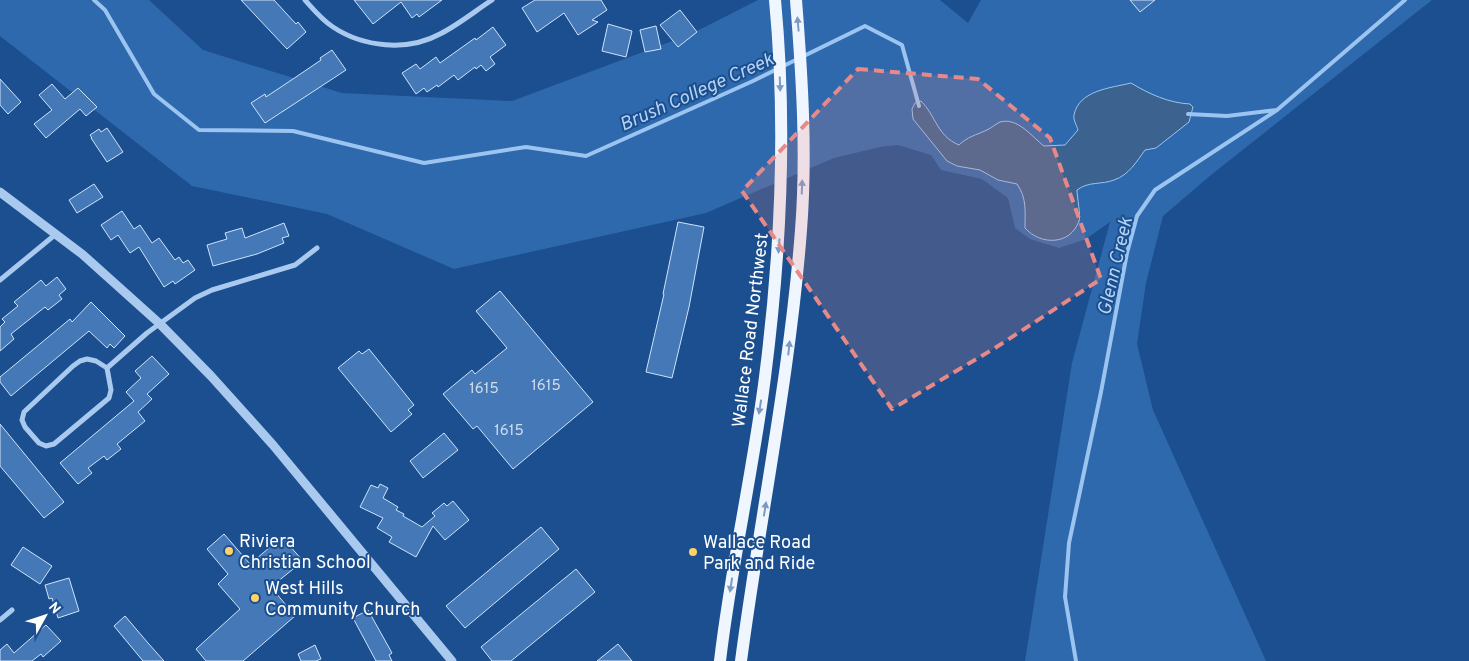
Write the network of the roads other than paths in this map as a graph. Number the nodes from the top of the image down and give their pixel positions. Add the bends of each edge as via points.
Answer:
1 (305, 0) edge
2 (492, 0) edge
3 (775, 0) edge
4 (796, 0) edge
5 (0, 192) edge
6 (56, 234) junction
7 (317, 248) dead end
8 (0, 280) edge
9 (160, 324) junction
10 (107, 368) junction
11 (12, 610) dead end
12 (0, 620) edge
13 (451, 661) edge
14 (720, 661) edge
15 (741, 661) edge

1 - 2 street via 333,27 377,45 422,41 440,34
3 -> 14 main road, Wallace Road Northwest via 782,123 776,282 765,379
15 -> 4 main road via 788,357 801,228 802,100
5 - 6 street
6 - 8 street
6 - 9 street
7 - 9 street via 295,265 195,298
9 - 10 street
9 - 13 street via 267,438
10 - 10 street via 96,361 80,361 24,412 22,420 25,427 40,443 46,446 54,444 109,398 111,390
11 - 12 street

